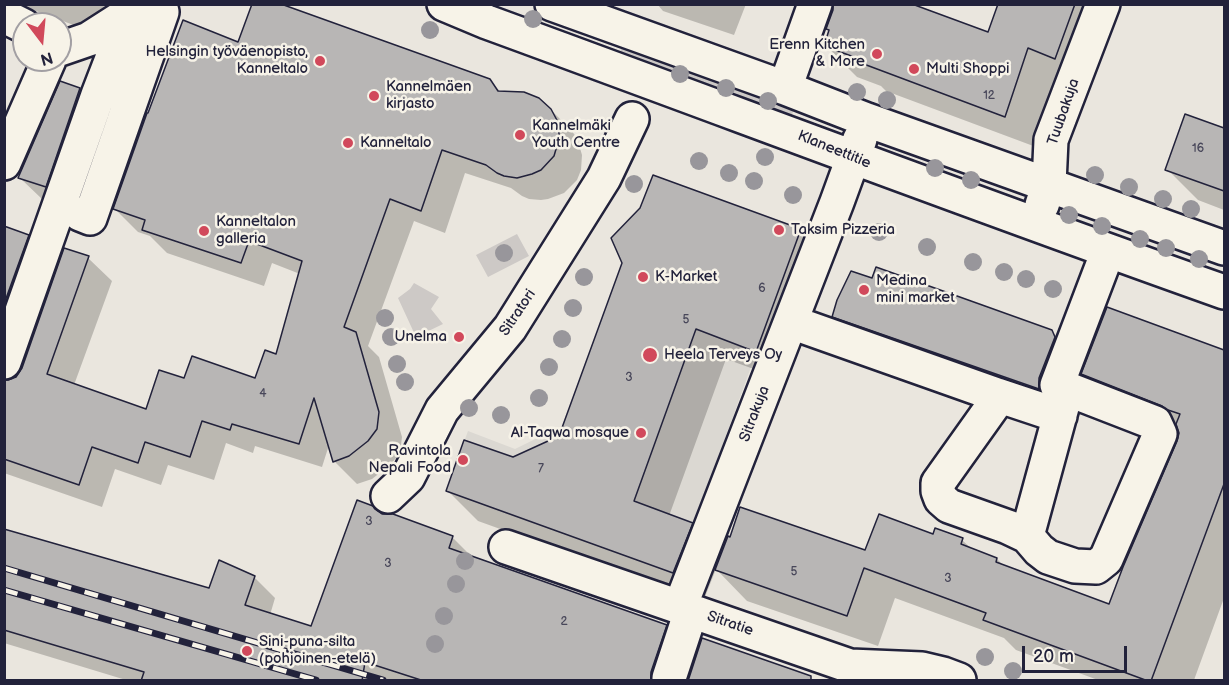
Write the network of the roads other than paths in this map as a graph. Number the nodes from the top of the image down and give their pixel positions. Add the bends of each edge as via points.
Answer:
1 (160, 4) edge
2 (444, 4) edge
3 (552, 4) edge
4 (815, 4) edge
5 (1103, 4) edge
6 (131, 9) edge
7 (491, 13) edge
8 (72, 45) edge
9 (44, 72) edge
10 (785, 88) junction
11 (632, 119) dead end
12 (867, 120) junction
13 (853, 158) junction
14 (4, 163) edge
15 (1048, 184) junction
16 (67, 217) junction
17 (1036, 223) junction
18 (1224, 248) edge
19 (1108, 251) junction
20 (1224, 292) edge
21 (791, 322) junction
22 (4, 362) edge
23 (997, 395) junction
24 (1064, 403) junction
25 (388, 496) dead end
26 (1027, 537) junction
27 (506, 547) dead end
28 (686, 609) junction
29 (669, 678) dead end
30 (959, 681) edge

1 - 16 street via 162,12 90,218
2 - 7 street, Klaneettitie
3 - 10 street
4 - 10 street
5 - 15 street, Tuubakuja via 1051,140
6 - 8 street via 89,39
6 - 16 street via 98,95
7 - 13 street, Klaneettitie
9 - 14 street
10 - 12 street
11 - 25 street, Sitratori via 604,178 510,328 442,410 408,477
12 - 13 street, Sitrakuja
12 - 15 street
13 - 17 street, Klaneettitie
13 - 21 street, Sitrakuja
15 - 17 street, Tuubakuja
15 - 18 street
16 - 22 street
17 - 19 street, Klaneettitie
19 - 20 street, Klaneettitie
19 - 24 street via 1057,385
21 - 23 street
21 - 28 street, Sitrakuja
23 - 24 street
23 - 26 street via 1000,396 938,483 938,491 950,506
24 - 26 street
24 - 26 street via 1155,423 1160,435 1106,559 1096,567 1075,566 1048,557
27 - 28 street, Sitratie
28 - 29 street, Sitrakuja
28 - 30 street, Sitratie via 850,666 922,669

